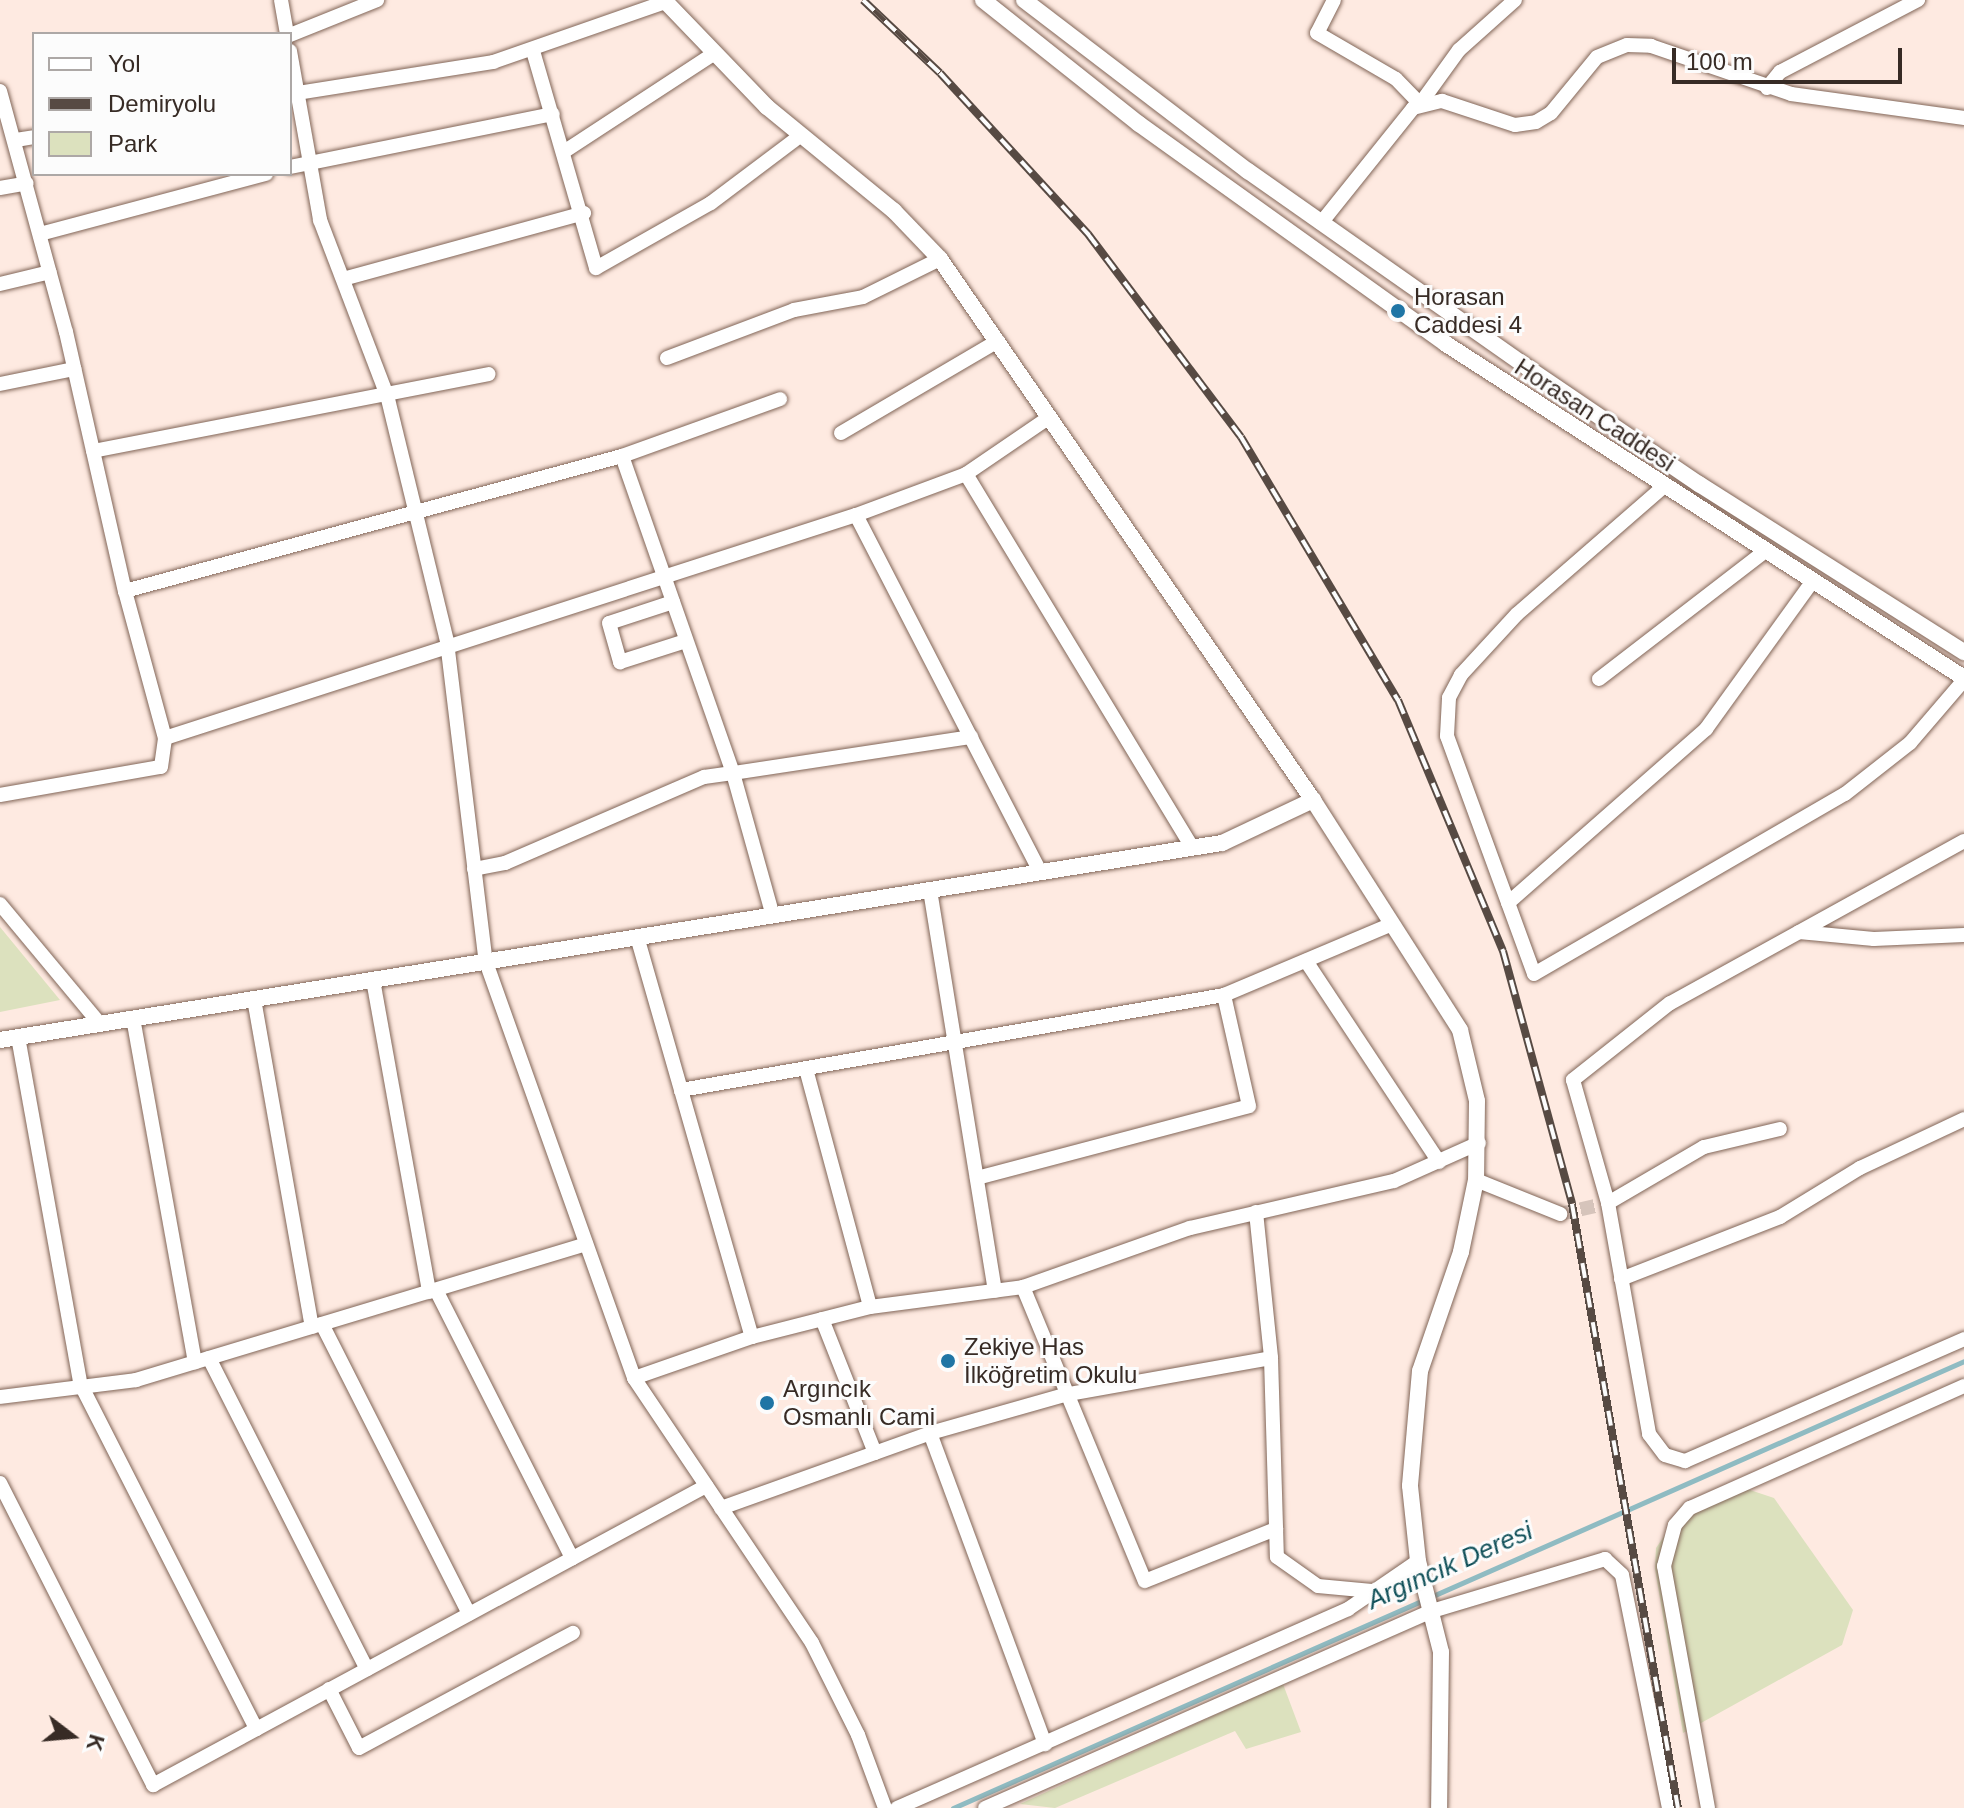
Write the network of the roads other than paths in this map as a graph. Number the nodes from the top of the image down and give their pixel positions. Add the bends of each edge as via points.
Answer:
1 (281, 0) edge
2 (377, 0) edge
3 (983, 0) edge
4 (1024, 0) edge
5 (1334, 0) edge
6 (1515, 0) edge
7 (1918, 0) edge
8 (664, 1) edge
9 (288, 32) edge
10 (292, 32) edge
11 (533, 51) junction
12 (713, 54) junction
13 (292, 72) edge
14 (1767, 88) junction
15 (294, 94) edge
16 (2, 100) edge
17 (1420, 104) junction
18 (553, 114) junction
19 (1964, 118) edge
20 (800, 136) junction
21 (32, 137) edge
22 (16, 140) junction
23 (565, 151) junction
24 (310, 162) junction
25 (292, 166) edge
26 (258, 176) edge
27 (27, 183) junction
28 (0, 188) edge
29 (584, 213) junction
30 (1321, 223) junction
31 (40, 234) junction
32 (940, 259) junction
33 (50, 272) junction
34 (343, 279) junction
35 (0, 284) edge
36 (998, 341) junction
37 (667, 358) dead end
38 (74, 369) junction
39 (489, 374) dead end
40 (0, 384) edge
41 (387, 395) junction
42 (780, 399) dead end
43 (1048, 418) junction
44 (841, 433) dead end
45 (93, 451) junction
46 (622, 456) junction
47 (966, 474) junction
48 (1662, 488) junction
49 (416, 514) junction
50 (856, 515) junction
51 (1764, 552) junction
52 (664, 573) junction
53 (1812, 582) junction
54 (125, 591) junction
55 (673, 602) junction
56 (686, 641) junction
57 (447, 645) junction
58 (1964, 652) edge
59 (1599, 679) dead end
60 (1964, 679) edge
61 (971, 737) junction
62 (165, 738) junction
63 (733, 773) junction
64 (0, 795) edge
65 (1313, 800) junction
66 (1964, 841) edge
67 (1192, 847) junction
68 (474, 869) junction
69 (1040, 872) junction
70 (930, 890) junction
71 (1508, 903) junction
72 (0, 904) edge
73 (773, 916) junction
74 (1390, 925) junction
75 (1798, 932) junction
76 (1964, 935) edge
77 (638, 940) junction
78 (1306, 961) junction
79 (486, 962) junction
80 (373, 980) junction
81 (1224, 995) junction
82 (254, 999) junction
83 (133, 1018) junction
84 (99, 1023) junction
85 (18, 1037) junction
86 (0, 1040) edge
87 (955, 1044) junction
88 (806, 1069) junction
89 (681, 1090) junction
90 (1964, 1119) edge
91 (1780, 1129) dead end
92 (1479, 1143) junction
93 (1439, 1162) junction
94 (977, 1178) junction
95 (1476, 1180) junction
96 (1608, 1203) junction
97 (1256, 1212) junction
98 (1560, 1214) tunnel mouth
99 (586, 1244) junction
100 (1621, 1279) junction
101 (1023, 1287) junction
102 (432, 1291) junction
103 (995, 1291) junction
104 (870, 1307) junction
105 (822, 1319) junction
106 (317, 1326) junction
107 (752, 1337) junction
108 (1964, 1339) edge
109 (1271, 1358) junction
110 (202, 1360) junction
111 (634, 1378) junction
112 (1964, 1386) edge
113 (81, 1387) junction
114 (1064, 1395) junction
115 (0, 1397) edge
116 (930, 1433) junction
117 (875, 1453) junction
118 (0, 1483) edge
119 (706, 1486) junction
120 (721, 1508) junction
121 (1276, 1529) junction
122 (572, 1558) junction
123 (1419, 1570) junction
124 (1374, 1591) junction
125 (1431, 1609) junction
126 (469, 1614) junction
127 (573, 1633) dead end
128 (367, 1669) junction
129 (329, 1689) junction
130 (256, 1729) junction
131 (1045, 1744) junction
132 (885, 1808) edge
133 (897, 1808) edge
134 (985, 1808) edge
135 (1439, 1808) edge
136 (1669, 1808) edge
137 (1708, 1808) edge

1 - 9 street
2 - 10 street
3 - 48 street, Horasan Caddesi via 1150,132 1360,285
4 - 30 street, Horasan Caddesi
5 - 17 street via 1317,33 1396,79
6 - 17 street via 1459,50
7 - 14 street via 1780,72
8 - 11 street
8 - 12 street
11 - 15 street via 446,72
11 - 18 street
12 - 20 street
12 - 23 street
13 - 15 street
14 - 17 street via 1651,46 1627,45 1597,57 1551,113 1536,122 1515,125 1442,101
14 - 19 street
15 - 24 street
16 - 22 street
17 - 30 street
18 - 23 street
18 - 24 street
20 - 29 street via 711,203 596,268
20 - 32 street via 883,202
21 - 22 street
22 - 27 street
23 - 29 street
24 - 25 street
24 - 34 street via 320,220
26 - 31 street
27 - 28 street
27 - 31 street
29 - 34 street
30 - 58 street, Horasan Caddesi via 1699,484
31 - 33 street
32 - 36 street
32 - 37 street via 863,297 794,310
33 - 35 street
33 - 38 street
34 - 41 street
36 - 43 street
36 - 44 street
38 - 40 street
38 - 45 street
39 - 41 street
41 - 45 street
41 - 49 street
42 - 46 street
43 - 47 street
43 - 65 street
45 - 54 street
46 - 49 street
46 - 52 street
47 - 50 street
47 - 67 street
48 - 51 street, Horasan Caddesi
48 - 71 street via 1517,614 1461,675 1449,698 1447,736
49 - 54 street
49 - 57 street
50 - 52 street
50 - 61 street
51 - 53 street, Horasan Caddesi
51 - 59 street
52 - 55 street
52 - 57 street
53 - 60 street, Horasan Caddesi
53 - 71 street via 1706,729
54 - 62 street
55 - 56 street
55 - 56 street via 609,623 620,662
56 - 63 street
57 - 62 street
57 - 68 street
60 - 71 street via 1910,743 1845,794 1534,974
61 - 63 street
61 - 69 street
62 - 64 street via 161,767
63 - 68 street via 704,777 505,863
63 - 73 street
65 - 67 street via 1246,834
65 - 74 street
66 - 75 street
67 - 69 street
68 - 79 street
69 - 70 street
70 - 73 street
70 - 87 street
72 - 84 street
73 - 77 street
74 - 78 street
74 - 92 street via 1460,1030 1475,1083
75 - 76 street via 1874,939
75 - 96 street via 1670,1003 1573,1080
77 - 79 street
77 - 89 street
78 - 81 street
78 - 93 street
79 - 80 street
79 - 99 street
80 - 82 street
80 - 102 street
81 - 87 street
81 - 94 street via 1249,1106
82 - 83 street
82 - 106 street
83 - 84 street
83 - 110 street
84 - 85 street
85 - 86 street
85 - 113 street
87 - 88 street
87 - 94 street
88 - 89 street
88 - 104 street
89 - 107 street
90 - 100 street via 1860,1168 1780,1217
91 - 96 street via 1704,1147
92 - 93 street
92 - 95 street
93 - 97 street via 1394,1181
94 - 103 street
95 - 98 street
95 - 123 street via 1461,1252 1430,1336 1416,1395 1410,1486
96 - 100 street
97 - 101 street via 1190,1228
97 - 109 street
99 - 102 street
99 - 111 street
100 - 108 street via 1649,1434 1659,1451 1678,1461
101 - 103 street
101 - 114 street
102 - 106 street
102 - 122 street
103 - 104 street
104 - 105 street
105 - 107 street
105 - 117 street
106 - 110 street
106 - 126 street
107 - 111 street
109 - 114 street
109 - 121 street
110 - 113 street via 136,1380
110 - 128 street
111 - 119 street
112 - 137 street via 1690,1508 1675,1525 1664,1566
113 - 115 street
113 - 130 street
114 - 116 street
114 - 121 street via 1145,1581
116 - 117 street
116 - 131 street
117 - 120 street
118 - 130 street via 153,1785
119 - 120 street
119 - 122 street
120 - 132 street via 823,1663
121 - 124 street via 1277,1557 1305,1580 1332,1591
122 - 126 street
123 - 124 street
123 - 125 street
124 - 131 street via 1348,1609
125 - 134 street
125 - 135 street via 1441,1652
125 - 136 street via 1593,1561 1615,1564 1622,1575
126 - 128 street
127 - 129 street via 359,1748
128 - 129 street
129 - 130 street
131 - 133 street

